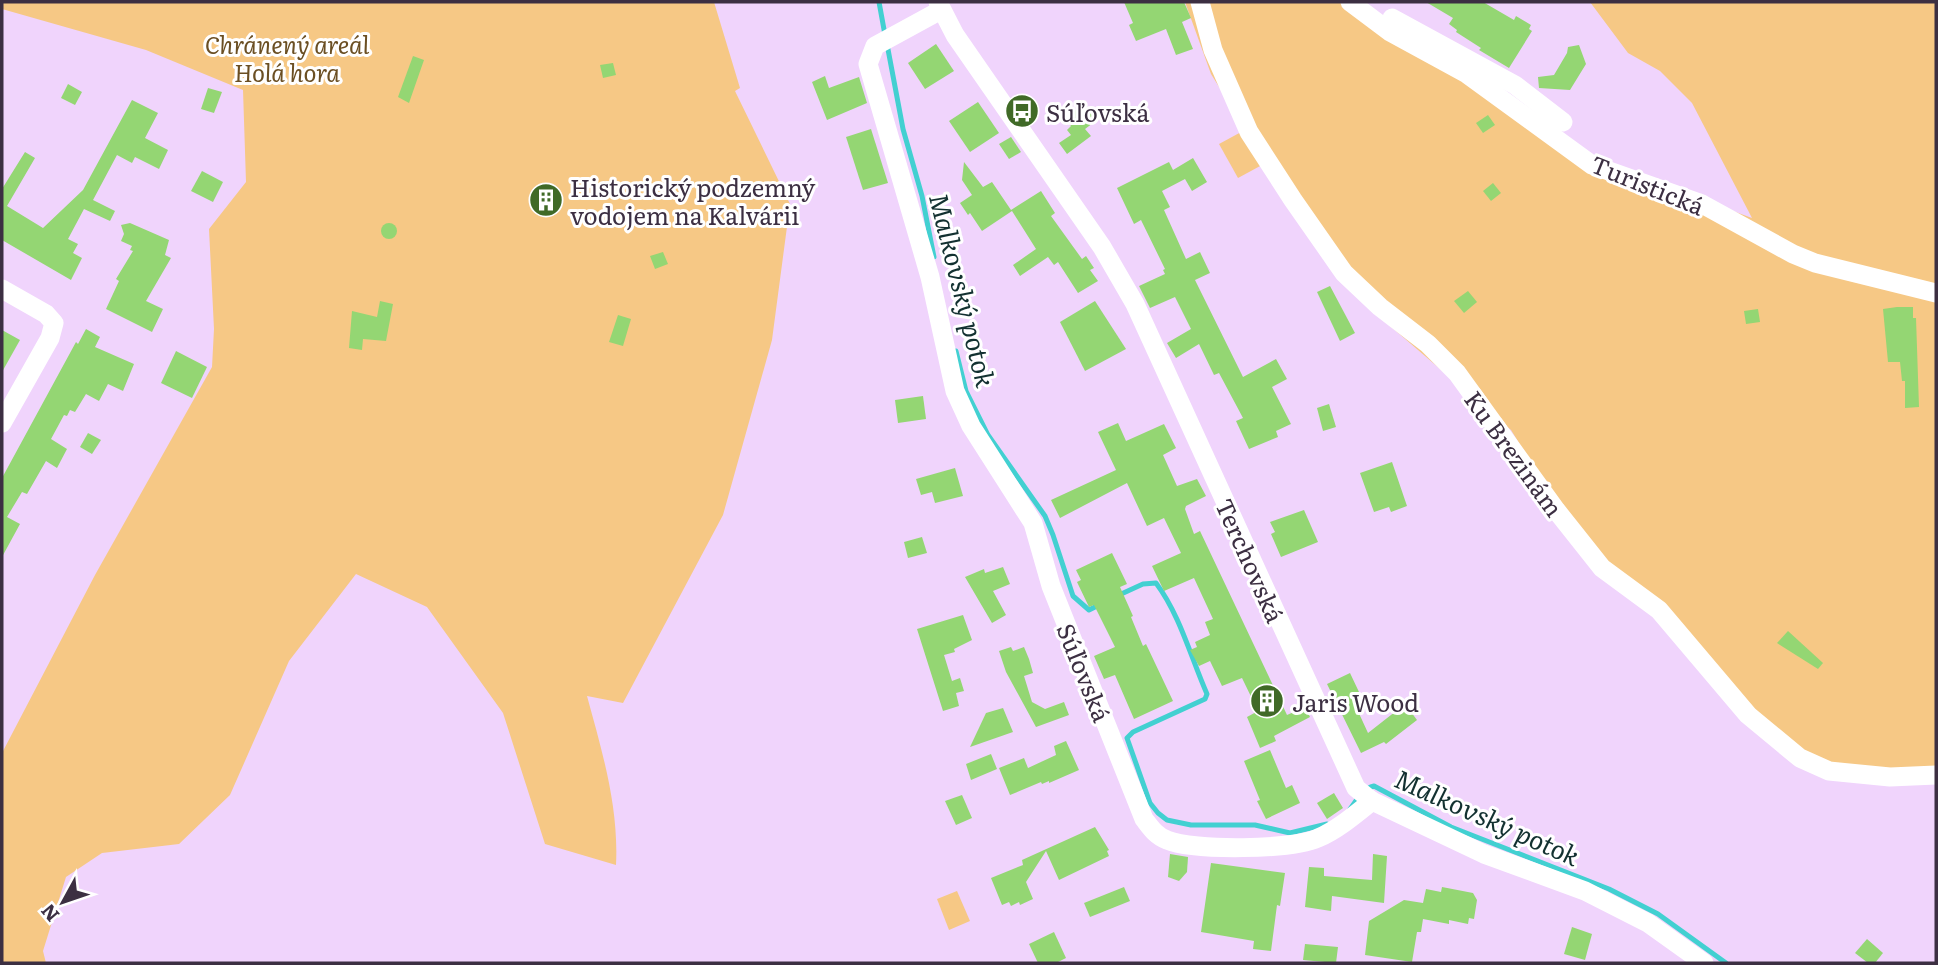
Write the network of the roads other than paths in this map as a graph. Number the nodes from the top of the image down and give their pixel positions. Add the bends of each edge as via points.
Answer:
1 (1200, 2) edge
2 (1350, 2) edge
3 (1369, 2) edge
4 (939, 6) edge
5 (1563, 121) dead end
6 (2, 289) edge
7 (1936, 293) edge
8 (2, 423) edge
9 (1936, 775) edge
10 (1365, 795) junction
11 (1704, 963) edge

1 - 9 street, Ku Brezinám via 1213,50 1249,132 1344,273 1457,373 1602,568 1659,610 1748,715 1800,758 1829,771 1890,777
2 - 7 street, Turistická via 1390,32 1467,74 1591,165 1702,204 1815,263
3 - 5 street via 1515,85
4 - 10 street, Terchovská via 1102,247 1135,304
4 - 10 street, Súľovská via 874,46 868,64 930,277 954,391 1033,523 1051,586 1144,819 1153,832 1168,841 1196,847 1296,845 1318,838 1353,816
6 - 8 street via 54,323
10 - 11 street via 1484,853 1585,891 1648,923

